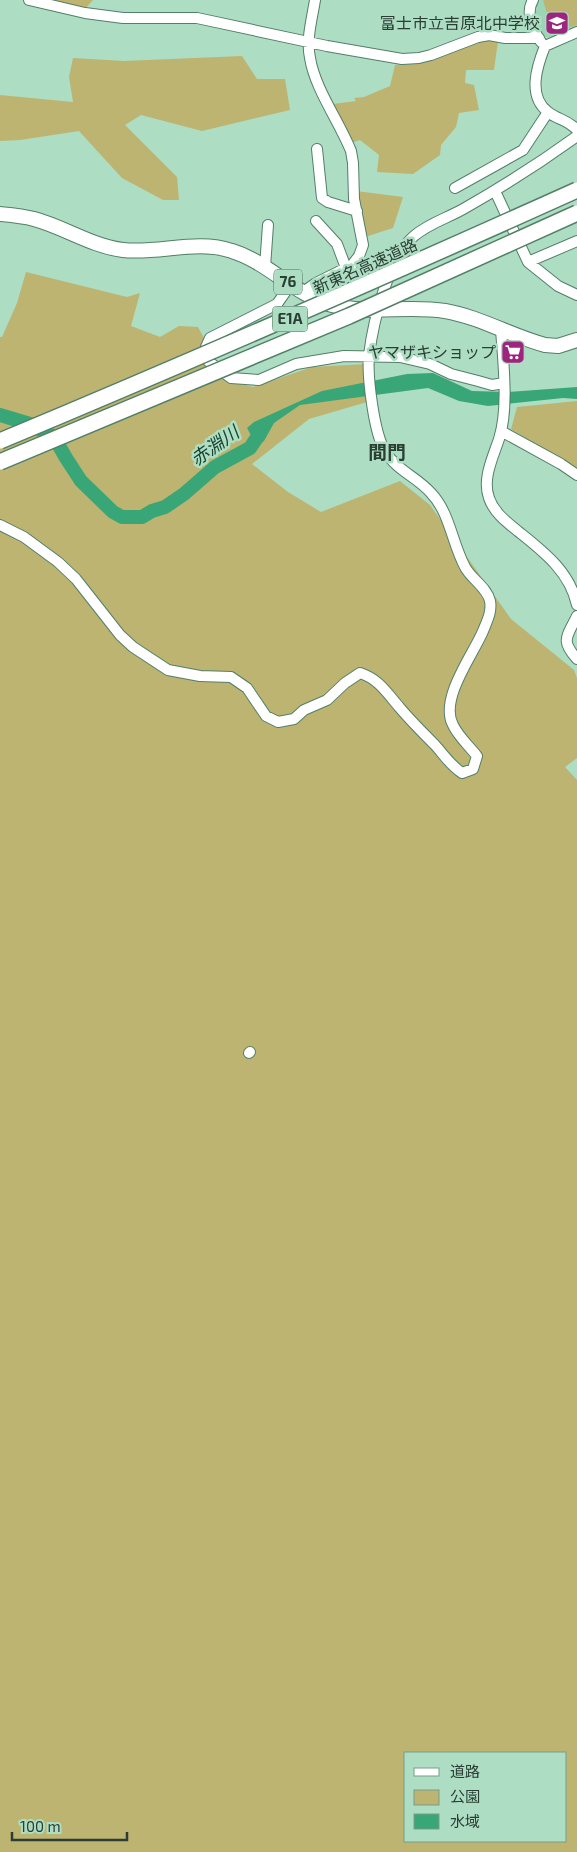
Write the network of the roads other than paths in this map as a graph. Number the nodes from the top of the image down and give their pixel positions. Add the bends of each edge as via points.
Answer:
1 (30, 0) edge
2 (315, 0) edge
3 (533, 0) edge
4 (577, 32) edge
5 (309, 40) junction
6 (542, 42) junction
7 (548, 112) junction
8 (577, 130) edge
9 (577, 136) edge
10 (317, 149) dead end
11 (454, 188) dead end
12 (577, 190) edge
13 (495, 191) junction
14 (357, 211) junction
15 (0, 214) edge
16 (577, 214) edge
17 (316, 221) dead end
18 (268, 225) dead end
19 (577, 241) edge
20 (528, 262) junction
21 (264, 267) junction
22 (346, 268) junction
23 (291, 284) junction
24 (304, 292) junction
25 (577, 295) edge
26 (377, 310) junction
27 (501, 328) junction
28 (577, 340) edge
29 (369, 357) junction
30 (504, 386) junction
31 (501, 431) junction
32 (0, 441) edge
33 (0, 462) edge
34 (577, 475) edge
35 (0, 524) edge
36 (577, 605) edge
37 (577, 616) edge
38 (577, 659) edge

1 - 5 street via 123,18 197,18
2 - 5 street
3 - 6 street via 529,15
4 - 6 street
5 - 6 street via 402,59 431,55 489,35
5 - 14 street via 315,77 351,151
6 - 7 street via 535,85 539,102
7 - 8 street
7 - 11 street via 524,150
9 - 13 street
10 - 14 street via 322,198
12 - 32 highway, 新東名高速道路 / E1A, bridge via 326,303
13 - 20 street
13 - 26 street via 413,237 396,260
14 - 22 street via 363,245 352,265
15 - 21 main road, 76 via 34,219 105,246 136,251 218,247 244,255
16 - 33 highway, E1A, bridge via 349,316
17 - 22 street via 338,242
18 - 21 street
19 - 20 street
20 - 25 street via 558,286
21 - 23 main road, 76
22 - 24 street
23 - 24 main road, 76
23 - 29 street via 277,304 210,338 206,347 208,361 231,378 259,380 296,364 344,356
24 - 26 main road, 76 via 330,304
26 - 27 main road, 76 via 445,311
26 - 29 street
27 - 28 main road, 76 via 545,345 558,346
27 - 30 street
29 - 30 street via 400,357 478,382
29 - 35 street via 377,433 385,452 433,495 443,510 465,569 490,600 491,612 452,693 449,710 452,724 477,756 473,769 462,773 450,765 379,682 370,676 360,673 327,700 304,710 294,719 278,722 266,716 246,688 231,677 168,670 120,636 76,579 58,562
30 - 31 street
31 - 34 street
31 - 36 street via 488,470 489,498 506,522 559,567 570,583
37 - 38 street via 566,642

